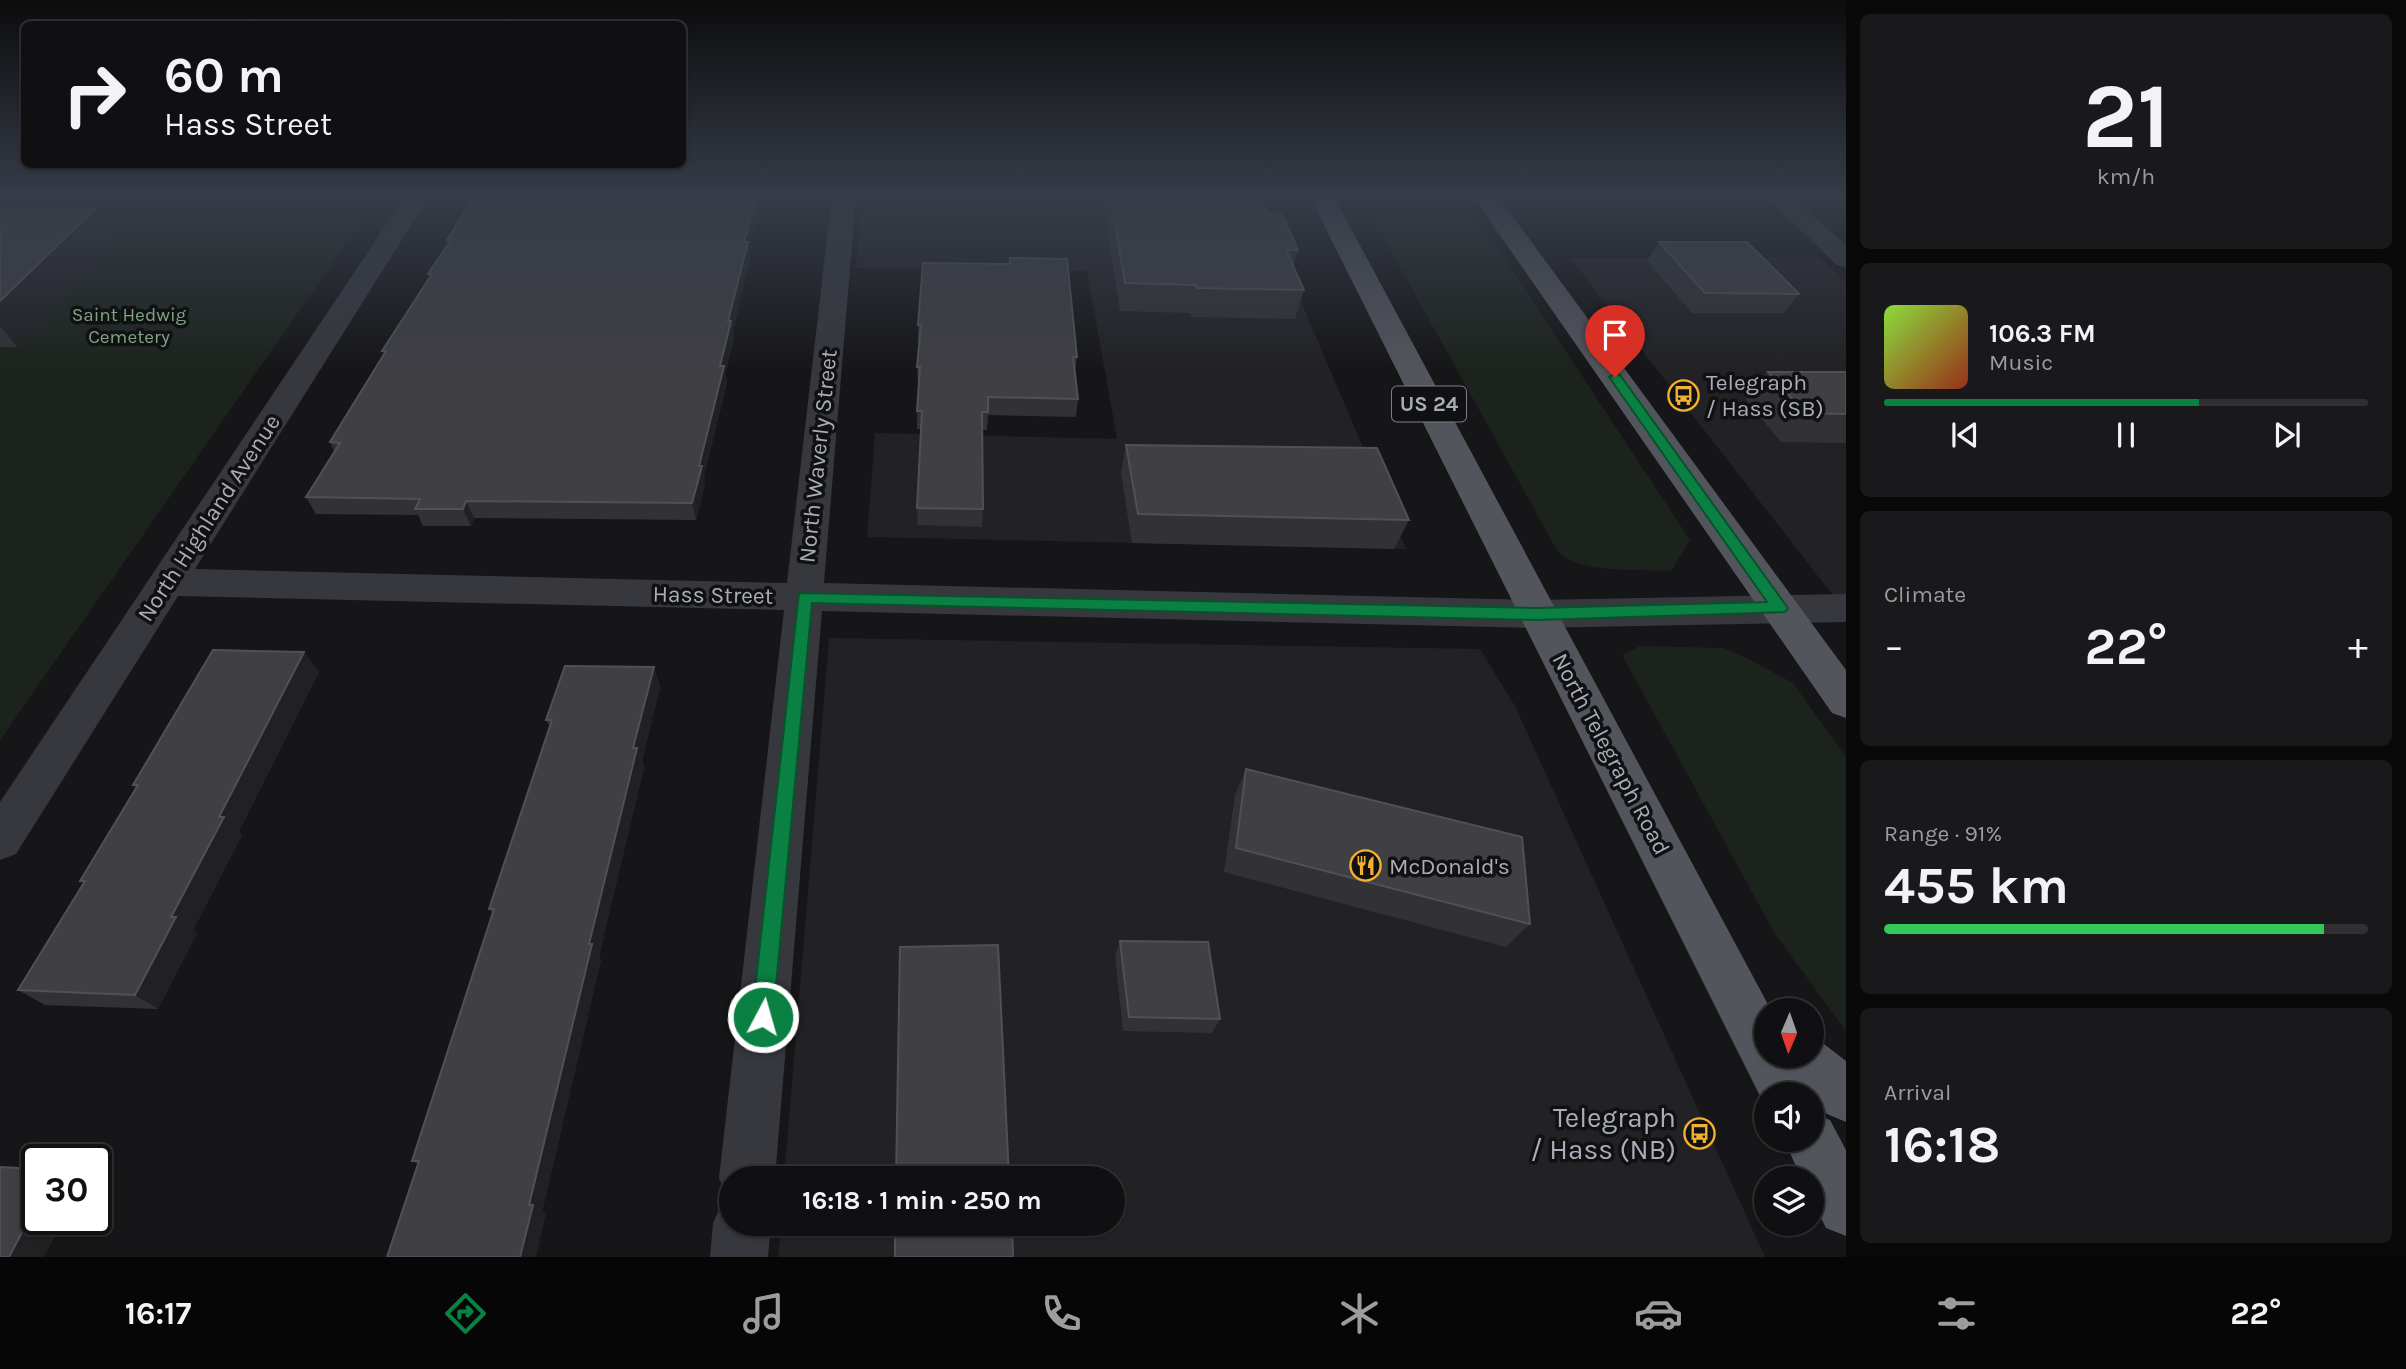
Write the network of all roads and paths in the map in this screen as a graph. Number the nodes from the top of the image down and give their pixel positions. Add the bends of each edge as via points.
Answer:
1 (380, 254) edge
2 (838, 254) edge
3 (1351, 254) edge
4 (1526, 254) edge
5 (167, 582) junction
6 (804, 597) junction
7 (1780, 608) junction
8 (1846, 608) edge
9 (1537, 614) junction
10 (1846, 701) edge
11 (0, 840) edge
12 (1754, 1019) edge
13 (1814, 1068) edge
14 (1846, 1095) edge
15 (1818, 1152) edge
16 (748, 1166) edge
17 (1846, 1208) edge
18 (741, 1236) edge
19 (739, 1257) edge

1 - 5 street, North Highland Avenue
2 - 6 street, North Waverly Street
3 - 9 main road, North Telegraph Road / US 24
4 - 7 main road
5 - 6 street, Hass Street
5 - 11 street, North Highland Avenue
6 - 9 street, Hass Street
6 - 16 street, North Waverly Street
7 - 8 street, Hass Street
7 - 9 street, Hass Street
7 - 10 main road
9 - 12 main road, North Telegraph Road / US 24
13 - 14 main road
15 - 17 main road
18 - 19 street

